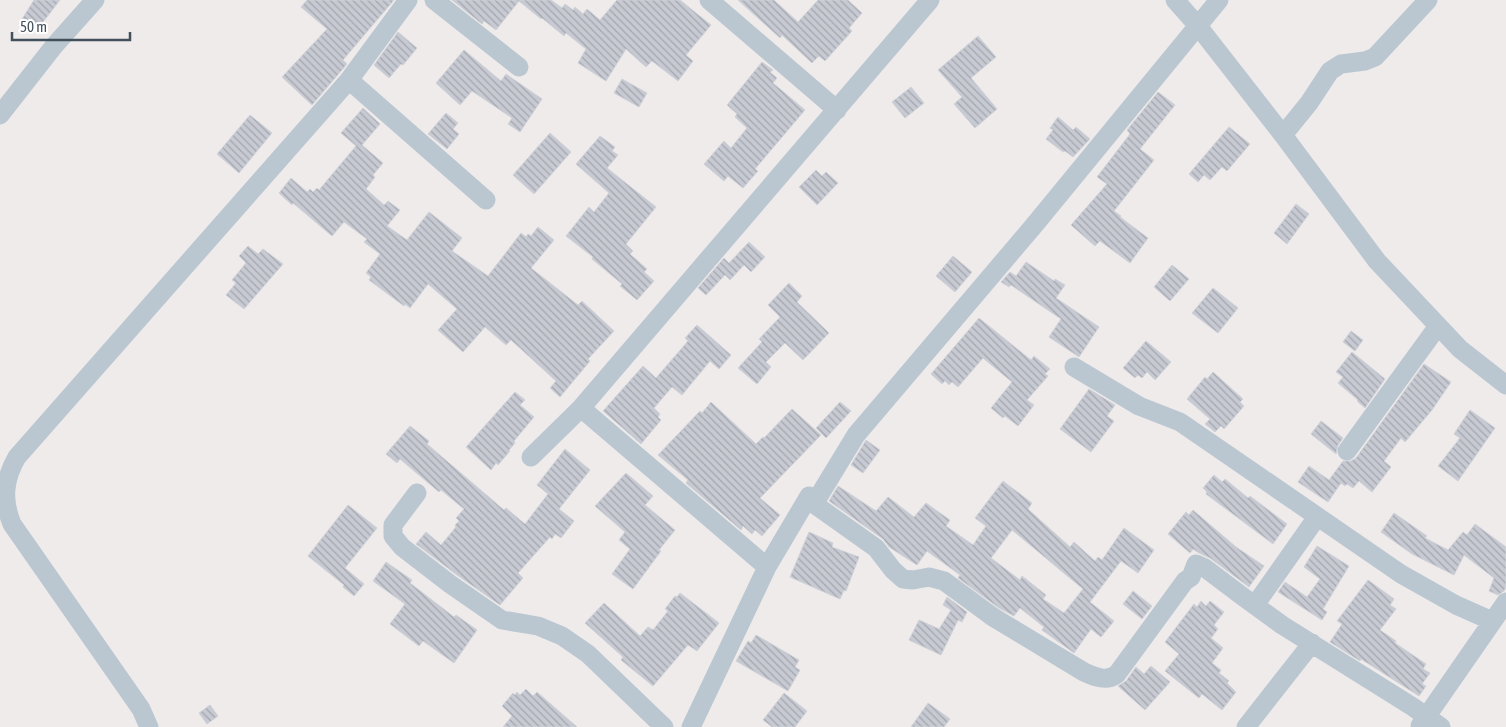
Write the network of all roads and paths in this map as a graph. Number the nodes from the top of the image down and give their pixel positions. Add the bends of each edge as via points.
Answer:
1 (95, 0) edge
2 (408, 0) edge
3 (434, 0) edge
4 (709, 0) edge
5 (930, 0) edge
6 (1175, 0) edge
7 (1219, 0) edge
8 (1428, 0) edge
9 (1198, 26) junction
10 (519, 67) dead end
11 (349, 80) junction
12 (837, 110) junction
13 (0, 114) edge
14 (1283, 135) junction
15 (486, 200) dead end
16 (1438, 326) junction
17 (1074, 367) dead end
18 (1506, 385) edge
19 (581, 408) junction
20 (1347, 451) dead end
21 (531, 457) dead end
22 (417, 493) dead end
23 (814, 504) junction
24 (1317, 517) junction
25 (767, 568) junction
26 (1506, 602) edge
27 (1255, 605) junction
28 (1492, 621) junction
29 (1312, 643) junction
30 (1429, 723) edge
31 (149, 727) edge
32 (664, 727) edge
33 (691, 727) edge
34 (1246, 727) edge

1 - 13 street
2 - 11 street
3 - 10 street
4 - 12 street
5 - 12 street
6 - 9 street
7 - 9 street
8 - 14 street via 1375,57 1341,64 1330,70
9 - 14 street
9 - 23 street via 856,435
11 - 15 street
11 - 31 street via 17,456 11,467 5,490 7,513 18,534 141,709
12 - 19 street
14 - 16 street via 1377,260
16 - 18 street via 1460,349
16 - 20 street
17 - 24 street via 1139,406 1180,422
19 - 21 street
19 - 25 street
22 - 32 street via 393,525 393,536 402,547 502,620 538,626 562,636 588,654
23 - 25 street via 809,496
23 - 27 street via 876,548 903,580 929,577 944,581 993,617 1097,678 1112,678 1118,674 1191,577 1196,564
24 - 27 street
24 - 28 street via 1401,574
25 - 33 street
26 - 28 street
27 - 29 street
28 - 30 street
29 - 30 street
29 - 34 street

